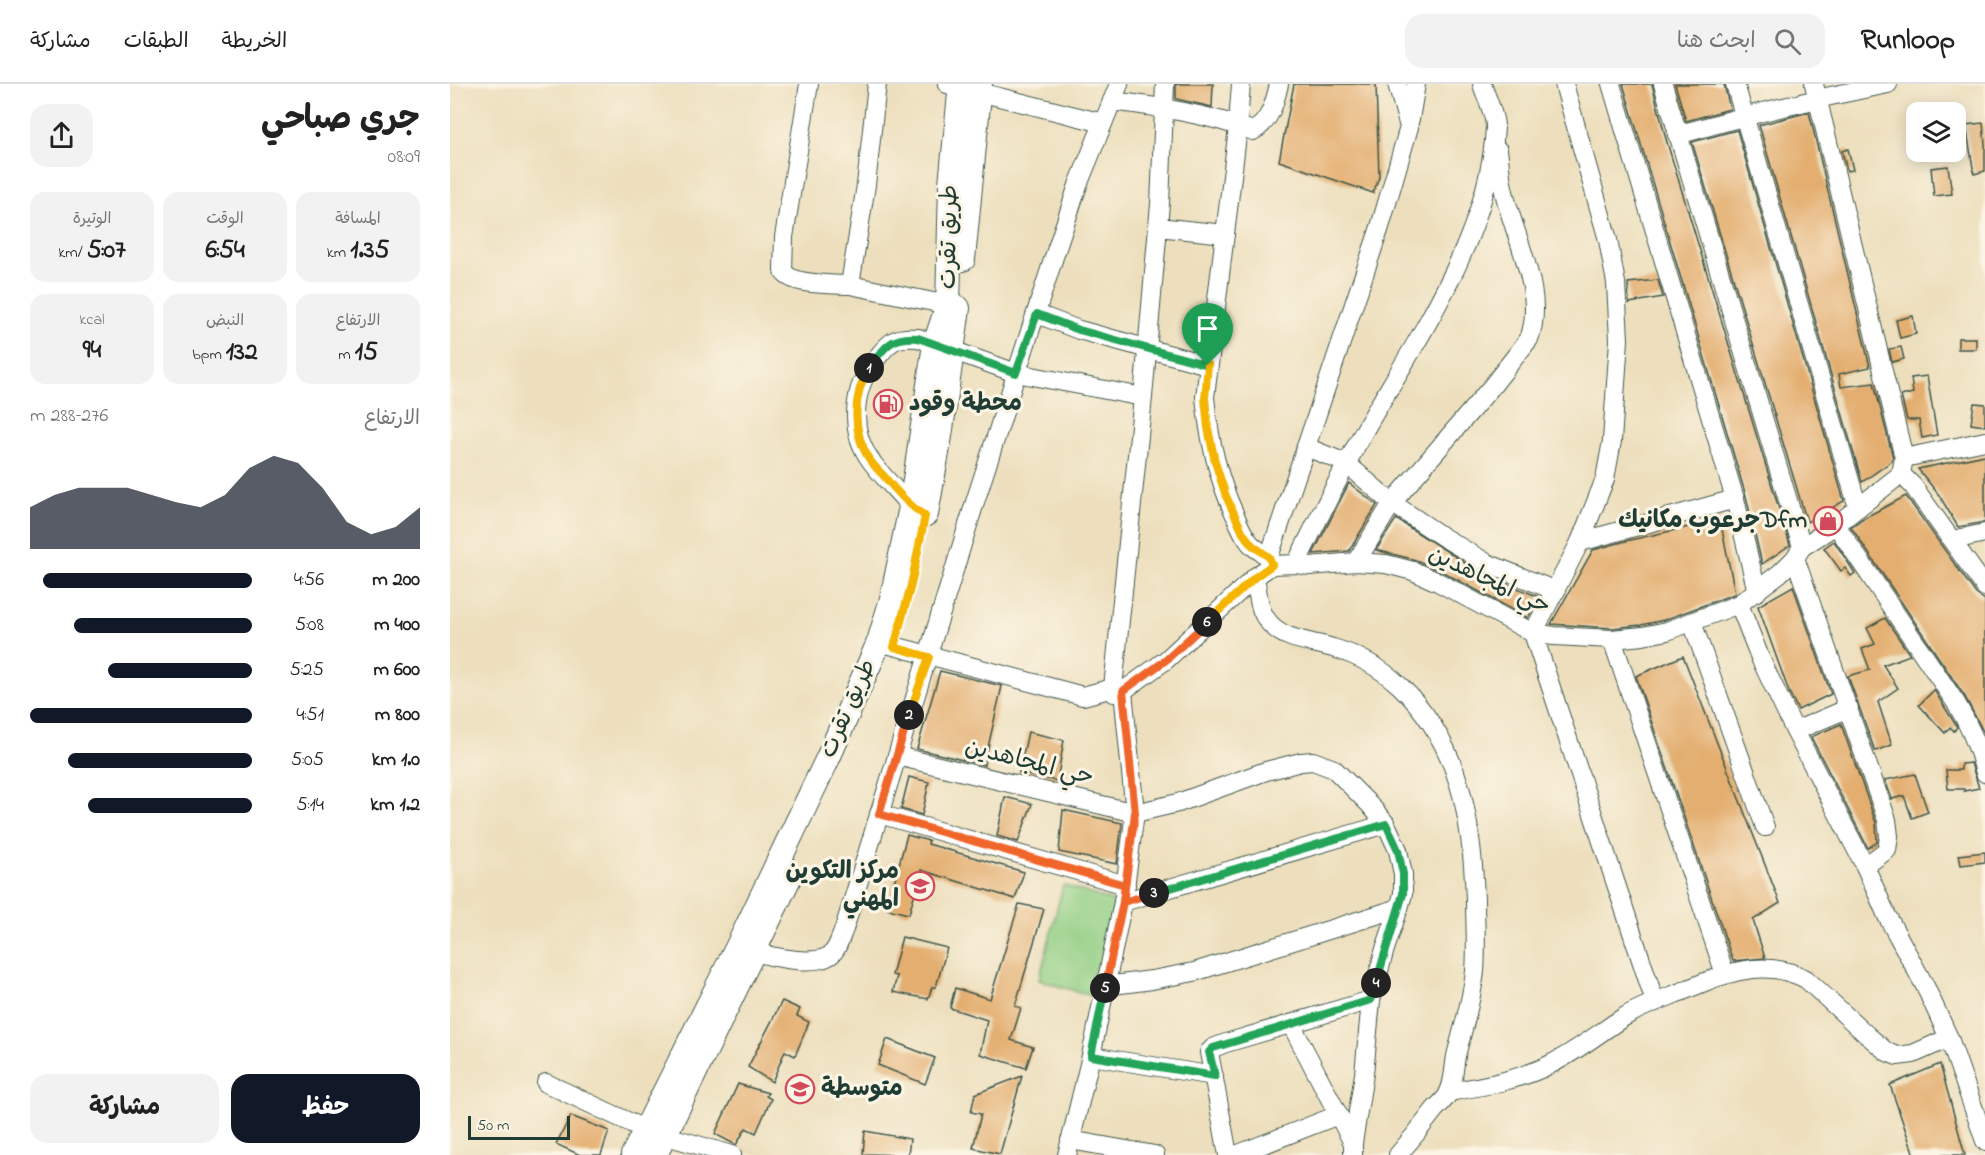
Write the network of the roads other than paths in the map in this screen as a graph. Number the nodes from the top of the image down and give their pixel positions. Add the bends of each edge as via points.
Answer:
1 (809, 84) edge
2 (877, 84) edge
3 (1166, 84) edge
4 (1241, 84) edge
5 (1279, 84) edge
6 (1397, 84) edge
7 (1416, 84) edge
8 (1482, 84) edge
9 (1564, 84) edge
10 (1611, 84) edge
11 (1664, 84) edge
12 (1735, 84) edge
13 (1888, 84) edge
14 (966, 86) edge
15 (1815, 91) edge
16 (1115, 92) edge
17 (1164, 108) junction
18 (1745, 115) junction
19 (1103, 123) junction
20 (1495, 124) junction
21 (1238, 125) junction
22 (1409, 127) junction
23 (1677, 135) junction
24 (1158, 227) junction
25 (1226, 234) junction
26 (850, 285) junction
27 (948, 305) junction
28 (1037, 314) junction
29 (944, 348) junction
30 (1147, 348) junction
31 (1208, 365) junction
32 (1016, 373) junction
33 (1143, 398) junction
34 (1985, 441) edge
35 (1306, 447) junction
36 (1346, 463) junction
37 (1902, 466) junction
38 (1735, 499) junction
39 (1392, 502) junction
40 (1858, 508) junction
41 (918, 511) junction
42 (1836, 525) junction
43 (1985, 533) edge
44 (1953, 540) junction
45 (1580, 542) junction
46 (1798, 553) junction
47 (1271, 561) junction
48 (1356, 562) junction
49 (1296, 564) junction
50 (1255, 577) junction
51 (1985, 586) edge
52 (1556, 591) junction
53 (1757, 592) junction
54 (1739, 604) junction
55 (1692, 622) junction
56 (1533, 633) junction
57 (1612, 639) junction
58 (886, 645) junction
59 (929, 657) junction
60 (1118, 689) junction
61 (1849, 708) junction
62 (1795, 731) junction
63 (1982, 749) edge
64 (897, 756) junction
65 (1985, 773) edge
66 (1135, 813) junction
67 (879, 814) junction
68 (1386, 824) junction
69 (1765, 827) dead end
70 (1865, 866) junction
71 (1124, 894) junction
72 (1399, 908) junction
73 (746, 949) junction
74 (1725, 974) junction
75 (1105, 986) junction
76 (1371, 1000) junction
77 (1655, 1002) junction
78 (1291, 1024) junction
79 (1949, 1038) junction
80 (1091, 1056) junction
81 (1215, 1076) junction
82 (546, 1083) dead end
83 (1449, 1092) junction
84 (1979, 1102) edge
85 (1338, 1115) junction
86 (655, 1140) edge
87 (1985, 1141) edge
88 (1068, 1148) edge
89 (1353, 1149) edge
90 (633, 1155) edge
91 (732, 1155) edge
92 (1155, 1155) edge
93 (1228, 1155) edge
94 (1236, 1155) edge
95 (1398, 1155) edge

1 - 26 street via 784,237 783,271 799,281
2 - 26 street
3 - 17 street, حي المجاهدين
4 - 21 street
5 - 21 street via 1261,126 1253,130
6 - 22 street
7 - 22 street
8 - 20 street
9 - 45 street via 1608,240 1619,329 1609,461
10 - 38 street
11 - 23 street
12 - 18 street
13 - 15 street
14 - 19 street
14 - 27 main road, طريق تقرت via 951,184
14 - 29 main road, طريق تقرت
15 - 18 street
15 - 37 street
16 - 17 street
16 - 19 street
17 - 21 street
17 - 24 street, حي المجاهدين
18 - 23 street
18 - 40 street
19 - 28 street via 1078,185
20 - 36 street via 1490,165 1476,220 1446,288
20 - 39 street via 1503,188 1532,285 1532,331 1493,385
21 - 25 street
22 - 35 street via 1380,227
23 - 46 street via 1741,339
24 - 25 street
24 - 30 street, حي المجاهدين
25 - 31 street
26 - 27 street
27 - 29 main road, طريق تقرت
28 - 30 street
28 - 32 street
29 - 32 street
29 - 41 main road, طريق تقرت via 940,436
29 - 41 street via 918,338 892,340 871,365 857,396 859,437 870,460
30 - 31 street
30 - 33 street, حي المجاهدين
31 - 47 street via 1208,428 1226,496 1243,533
32 - 33 street
32 - 59 street
33 - 60 street, حي المجاهدين
34 - 37 street, حي المجاهدين
35 - 36 street
35 - 47 street
36 - 39 street
36 - 49 street
37 - 40 street, حي المجاهدين
37 - 44 street
38 - 45 street
38 - 53 street
39 - 48 street
39 - 52 street via 1486,562
40 - 42 street, حي المجاهدين
41 - 58 main road, طريق تقرت via 911,585
42 - 46 street, حي المجاهدين
42 - 63 street via 1956,703
43 - 44 street
44 - 51 street
45 - 52 street
46 - 53 street, حي المجاهدين
46 - 61 street
47 - 49 street, حي المجاهدين
47 - 50 street
48 - 49 street, حي المجاهدين via 1310,567
48 - 56 street, حي المجاهدين via 1413,571
50 - 60 street via 1166,660
50 - 83 street via 1261,611 1268,622 1287,635 1353,655 1385,674 1419,707 1453,765 1469,825 1476,933 1473,984
52 - 56 street
53 - 54 street, حي المجاهدين
54 - 55 street, حي المجاهدين
54 - 62 street
55 - 57 street, حي المجاهدين via 1644,636
55 - 69 street
56 - 57 street, حي المجاهدين
56 - 77 street
57 - 74 street
58 - 59 street
58 - 73 main road, طريق تقرت via 844,762
59 - 60 street via 1083,696
59 - 64 street
60 - 66 street, حي المجاهدين
61 - 62 street
61 - 70 street via 1889,836 1887,850
62 - 70 street
63 - 65 street
64 - 66 street, حي المجاهدين
64 - 67 street
66 - 68 street via 1178,803 1266,771 1313,761 1334,770
66 - 71 street
67 - 71 street
67 - 73 street via 844,929 829,957 810,960
68 - 71 street
68 - 72 street via 1403,874
70 - 79 street
71 - 75 street
72 - 75 street via 1194,972
72 - 76 street
73 - 86 main road, طريق تقرت
74 - 77 street
74 - 79 street via 1748,969 1794,973 1806,979 1887,1052 1897,1056 1912,1054
75 - 80 street
76 - 78 street
76 - 89 street
77 - 83 street via 1549,1065 1513,1078
78 - 81 street via 1213,1048 1209,1056
78 - 85 street
79 - 84 street
80 - 81 street
80 - 88 street
81 - 93 street
82 - 86 street
83 - 95 street
84 - 87 street
85 - 89 street
85 - 94 street
86 - 90 main road, طريق تقرت
86 - 91 street
88 - 92 street

